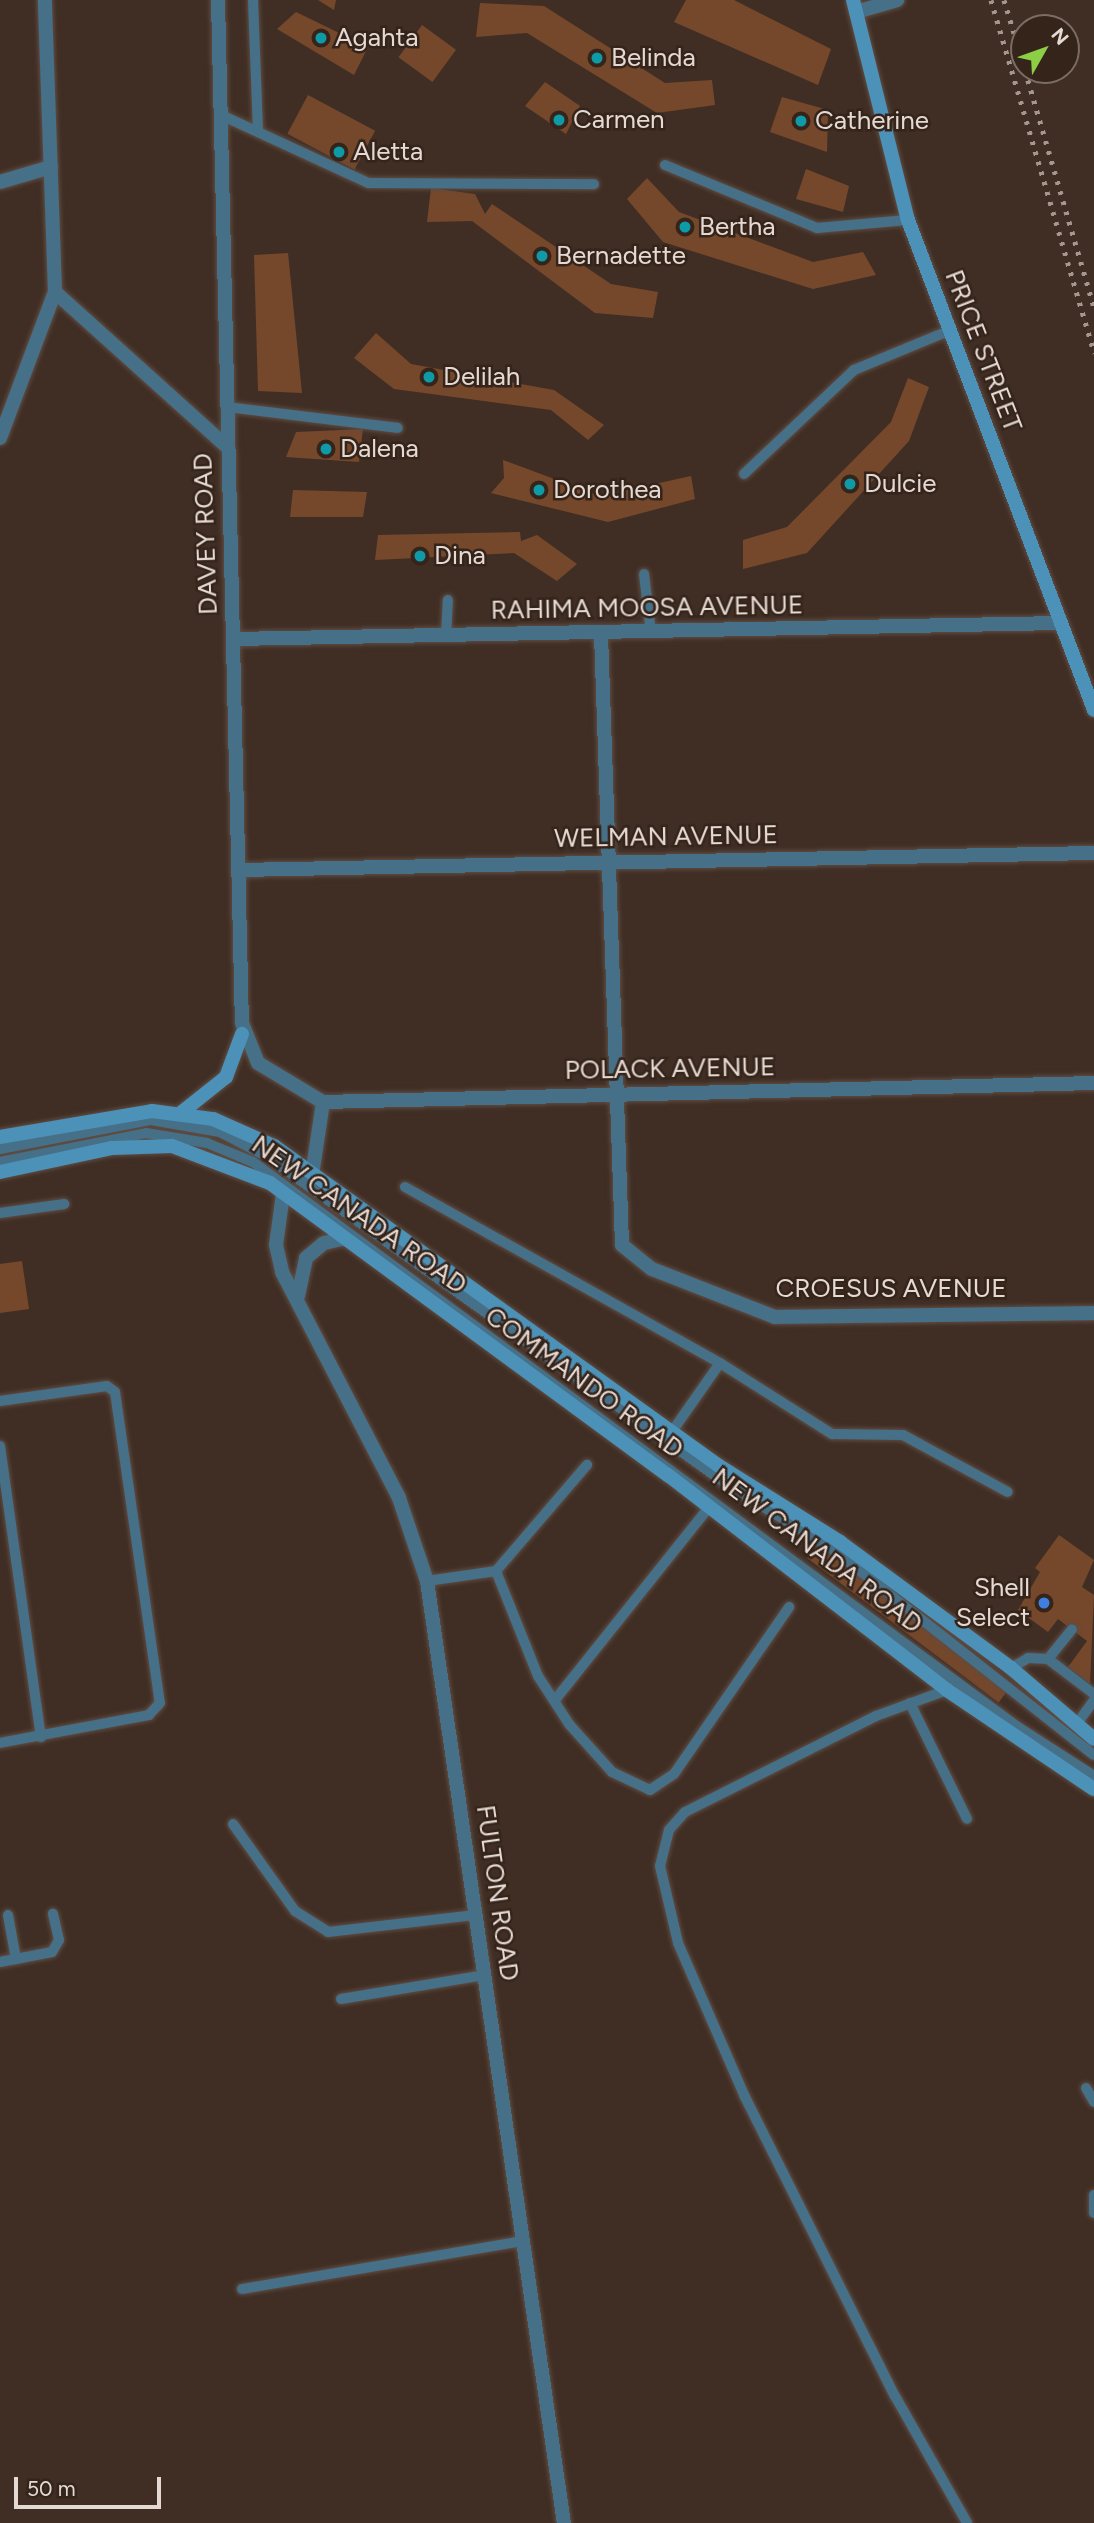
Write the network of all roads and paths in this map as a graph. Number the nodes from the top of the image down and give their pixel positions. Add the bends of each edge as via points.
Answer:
1 (46, 0) edge
2 (218, 0) edge
3 (253, 0) edge
4 (897, 0) edge
5 (855, 6) edge
6 (221, 115) junction
7 (258, 131) junction
8 (665, 165) dead end
9 (51, 167) junction
10 (0, 182) edge
11 (594, 184) dead end
12 (908, 220) junction
13 (55, 292) junction
14 (948, 331) junction
15 (227, 407) junction
16 (398, 428) dead end
17 (0, 438) edge
18 (228, 448) junction
19 (744, 474) dead end
20 (644, 574) dead end
21 (448, 600) dead end
22 (1060, 623) junction
23 (651, 633) junction
24 (601, 634) junction
25 (446, 636) junction
26 (234, 639) junction
27 (1094, 710) edge
28 (1094, 853) edge
29 (606, 863) junction
30 (239, 870) junction
31 (242, 1034) junction
32 (1094, 1083) edge
33 (613, 1094) junction
34 (323, 1102) junction
35 (181, 1112) junction
36 (0, 1137) edge
37 (0, 1149) edge
38 (0, 1162) edge
39 (0, 1172) edge
40 (312, 1174) junction
41 (405, 1187) dead end
42 (283, 1194) junction
43 (64, 1204) dead end
44 (0, 1213) edge
45 (346, 1238) junction
46 (298, 1296) junction
47 (1094, 1313) edge
48 (720, 1363) junction
49 (0, 1401) edge
50 (671, 1433) junction
51 (0, 1446) edge
52 (587, 1465) dead end
53 (1008, 1492) dead end
54 (708, 1508) junction
55 (496, 1571) junction
56 (427, 1581) junction
57 (789, 1607) dead end
58 (1072, 1629) dead end
59 (1048, 1659) junction
60 (1011, 1668) junction
61 (947, 1690) junction
62 (1094, 1694) edge
63 (555, 1700) junction
64 (1094, 1700) edge
65 (910, 1703) junction
66 (1076, 1725) junction
67 (41, 1737) junction
68 (1094, 1739) edge
69 (0, 1743) edge
70 (1094, 1755) edge
71 (1094, 1776) edge
72 (1094, 1789) edge
73 (967, 1819) dead end
74 (233, 1824) dead end
75 (53, 1914) dead end
76 (8, 1915) dead end
77 (476, 1915) junction
78 (16, 1959) junction
79 (0, 1962) edge
80 (484, 1975) junction
81 (341, 1999) dead end
82 (1086, 2088) dead end
83 (1094, 2102) edge
84 (1094, 2195) edge
85 (1094, 2213) edge
86 (523, 2241) junction
87 (242, 2289) dead end
88 (564, 2523) edge
89 (967, 2523) edge

1 - 9 street
2 - 6 street, DAVEY ROAD
3 - 7 lane
4 - 5 street
5 - 12 main road, PRICE STREET
6 - 7 lane
6 - 15 street, DAVEY ROAD
7 - 11 lane via 368,183
8 - 12 lane via 817,229
9 - 10 street
9 - 13 street
12 - 14 main road, PRICE STREET
13 - 17 street
13 - 18 street
14 - 19 lane via 854,370
14 - 22 main road, PRICE STREET
15 - 16 lane
15 - 18 street, DAVEY ROAD
18 - 26 street, DAVEY ROAD
20 - 23 lane
21 - 25 lane
22 - 23 street, RAHIMA MOOSA AVENUE
22 - 27 main road, PRICE STREET
23 - 24 street, RAHIMA MOOSA AVENUE
24 - 25 street, RAHIMA MOOSA AVENUE
24 - 29 street
25 - 26 street, RAHIMA MOOSA AVENUE
26 - 30 street, DAVEY ROAD
28 - 29 street, WELMAN AVENUE
29 - 30 street, WELMAN AVENUE
29 - 33 street
30 - 31 street, DAVEY ROAD
31 - 34 street, DAVEY ROAD via 258,1063
31 - 35 main road via 226,1077
32 - 33 street, POLACK AVENUE
33 - 34 street, POLACK AVENUE
33 - 47 street, CROESUS AVENUE via 622,1245 652,1269 775,1317
34 - 40 street
35 - 36 main road, COMMANDO ROAD via 103,1116
35 - 40 main road, COMMANDO ROAD via 255,1135
37 - 70 lane, NEW CANADA ROAD via 151,1121 219,1132 266,1156 728,1485 832,1549
38 - 71 lane, NEW CANADA ROAD via 146,1133 207,1143 253,1162 1007,1719
39 - 42 main road, COMMANDO ROAD via 112,1148 172,1146 242,1168
40 - 50 main road, COMMANDO ROAD
41 - 48 lane
42 - 45 main road, COMMANDO ROAD
42 - 46 street, FULTON ROAD via 277,1257
43 - 44 lane
45 - 46 street via 324,1243 306,1258
45 - 54 main road, COMMANDO ROAD
46 - 56 street, FULTON ROAD via 398,1498
48 - 50 lane
48 - 53 lane via 832,1434 903,1435
49 - 67 lane via 107,1386 115,1391 160,1703 149,1715
50 - 60 main road, COMMANDO ROAD via 840,1542
51 - 67 lane
52 - 55 lane
54 - 61 main road, COMMANDO ROAD
54 - 63 lane
55 - 56 lane
55 - 63 lane via 524,1648
56 - 77 street, FULTON ROAD
57 - 63 lane via 674,1774 650,1790 612,1772
58 - 59 lane
59 - 60 lane via 1028,1658
59 - 62 lane
60 - 66 main road, COMMANDO ROAD
61 - 65 lane
61 - 72 main road, COMMANDO ROAD
64 - 66 lane
65 - 73 lane
65 - 89 lane via 685,1812 669,1830 660,1866 678,1943 745,2098 895,2396
66 - 68 main road, COMMANDO ROAD
67 - 69 lane
74 - 77 lane via 295,1911 328,1932
75 - 78 lane via 58,1946
76 - 78 lane
77 - 80 street, FULTON ROAD
78 - 79 lane
80 - 81 lane
80 - 86 street, FULTON ROAD
82 - 83 lane
84 - 85 lane
86 - 87 lane
86 - 88 street, FULTON ROAD

